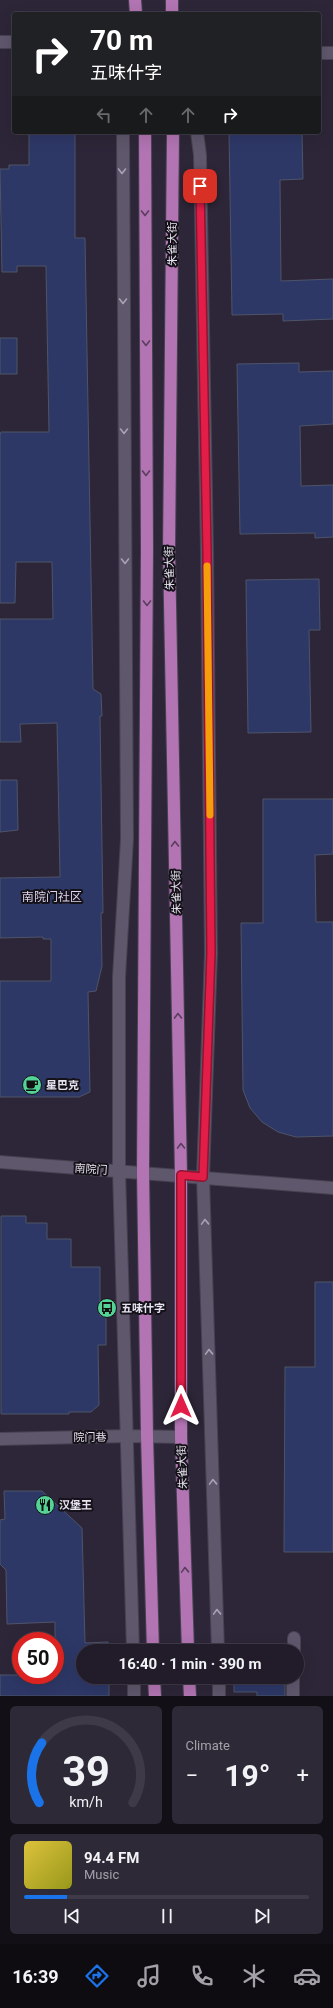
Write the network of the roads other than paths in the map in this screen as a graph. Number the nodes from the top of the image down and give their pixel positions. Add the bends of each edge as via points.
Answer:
1 (135, 0) edge
2 (172, 0) edge
3 (136, 12) edge
4 (172, 12) edge
5 (0, 42) edge
6 (12, 42) edge
7 (321, 53) edge
8 (333, 53) edge
9 (123, 134) edge
10 (144, 134) edge
11 (173, 134) edge
12 (197, 134) edge
13 (0, 1162) edge
14 (120, 1171) junction
15 (143, 1172) junction
16 (181, 1175) junction
17 (203, 1177) junction
18 (333, 1188) edge
19 (128, 1436) junction
20 (147, 1436) junction
21 (181, 1437) junction
22 (0, 1439) edge
23 (294, 1638) dead end
24 (133, 1644) edge
25 (153, 1644) edge
26 (188, 1644) edge
27 (218, 1644) edge
28 (294, 1644) edge
29 (134, 1684) edge
30 (154, 1684) edge
31 (189, 1684) edge
32 (219, 1684) edge
33 (293, 1684) edge
34 (134, 1696) edge
35 (154, 1696) edge
36 (190, 1696) edge
37 (219, 1696) edge
38 (293, 1696) edge

1 - 3 main road
2 - 4 main road
5 - 6 street
7 - 8 street
9 -> 14 street via 127,839 120,977
10 -> 15 main road, 朱雀大街 via 147,549
16 -> 11 main road, 朱雀大街 via 169,552
12 - 17 street via 200,155 207,552 211,945
13 - 14 street, 南院门
14 - 15 street, 南院门
14 - 19 street
15 - 16 street, 南院门
15 - 20 main road, 朱雀大街
16 - 17 street
16 - 21 main road, 朱雀大街
17 - 18 street
27 -> 17 street
19 - 20 street, 院门巷
19 - 22 street, 院门巷
19 - 24 street
20 - 21 street, 院门巷
20 - 25 main road, 朱雀大街
26 -> 21 main road, 朱雀大街
23 - 28 street
29 - 34 street
30 - 35 main road
31 - 36 main road
32 - 37 street
33 - 38 street

